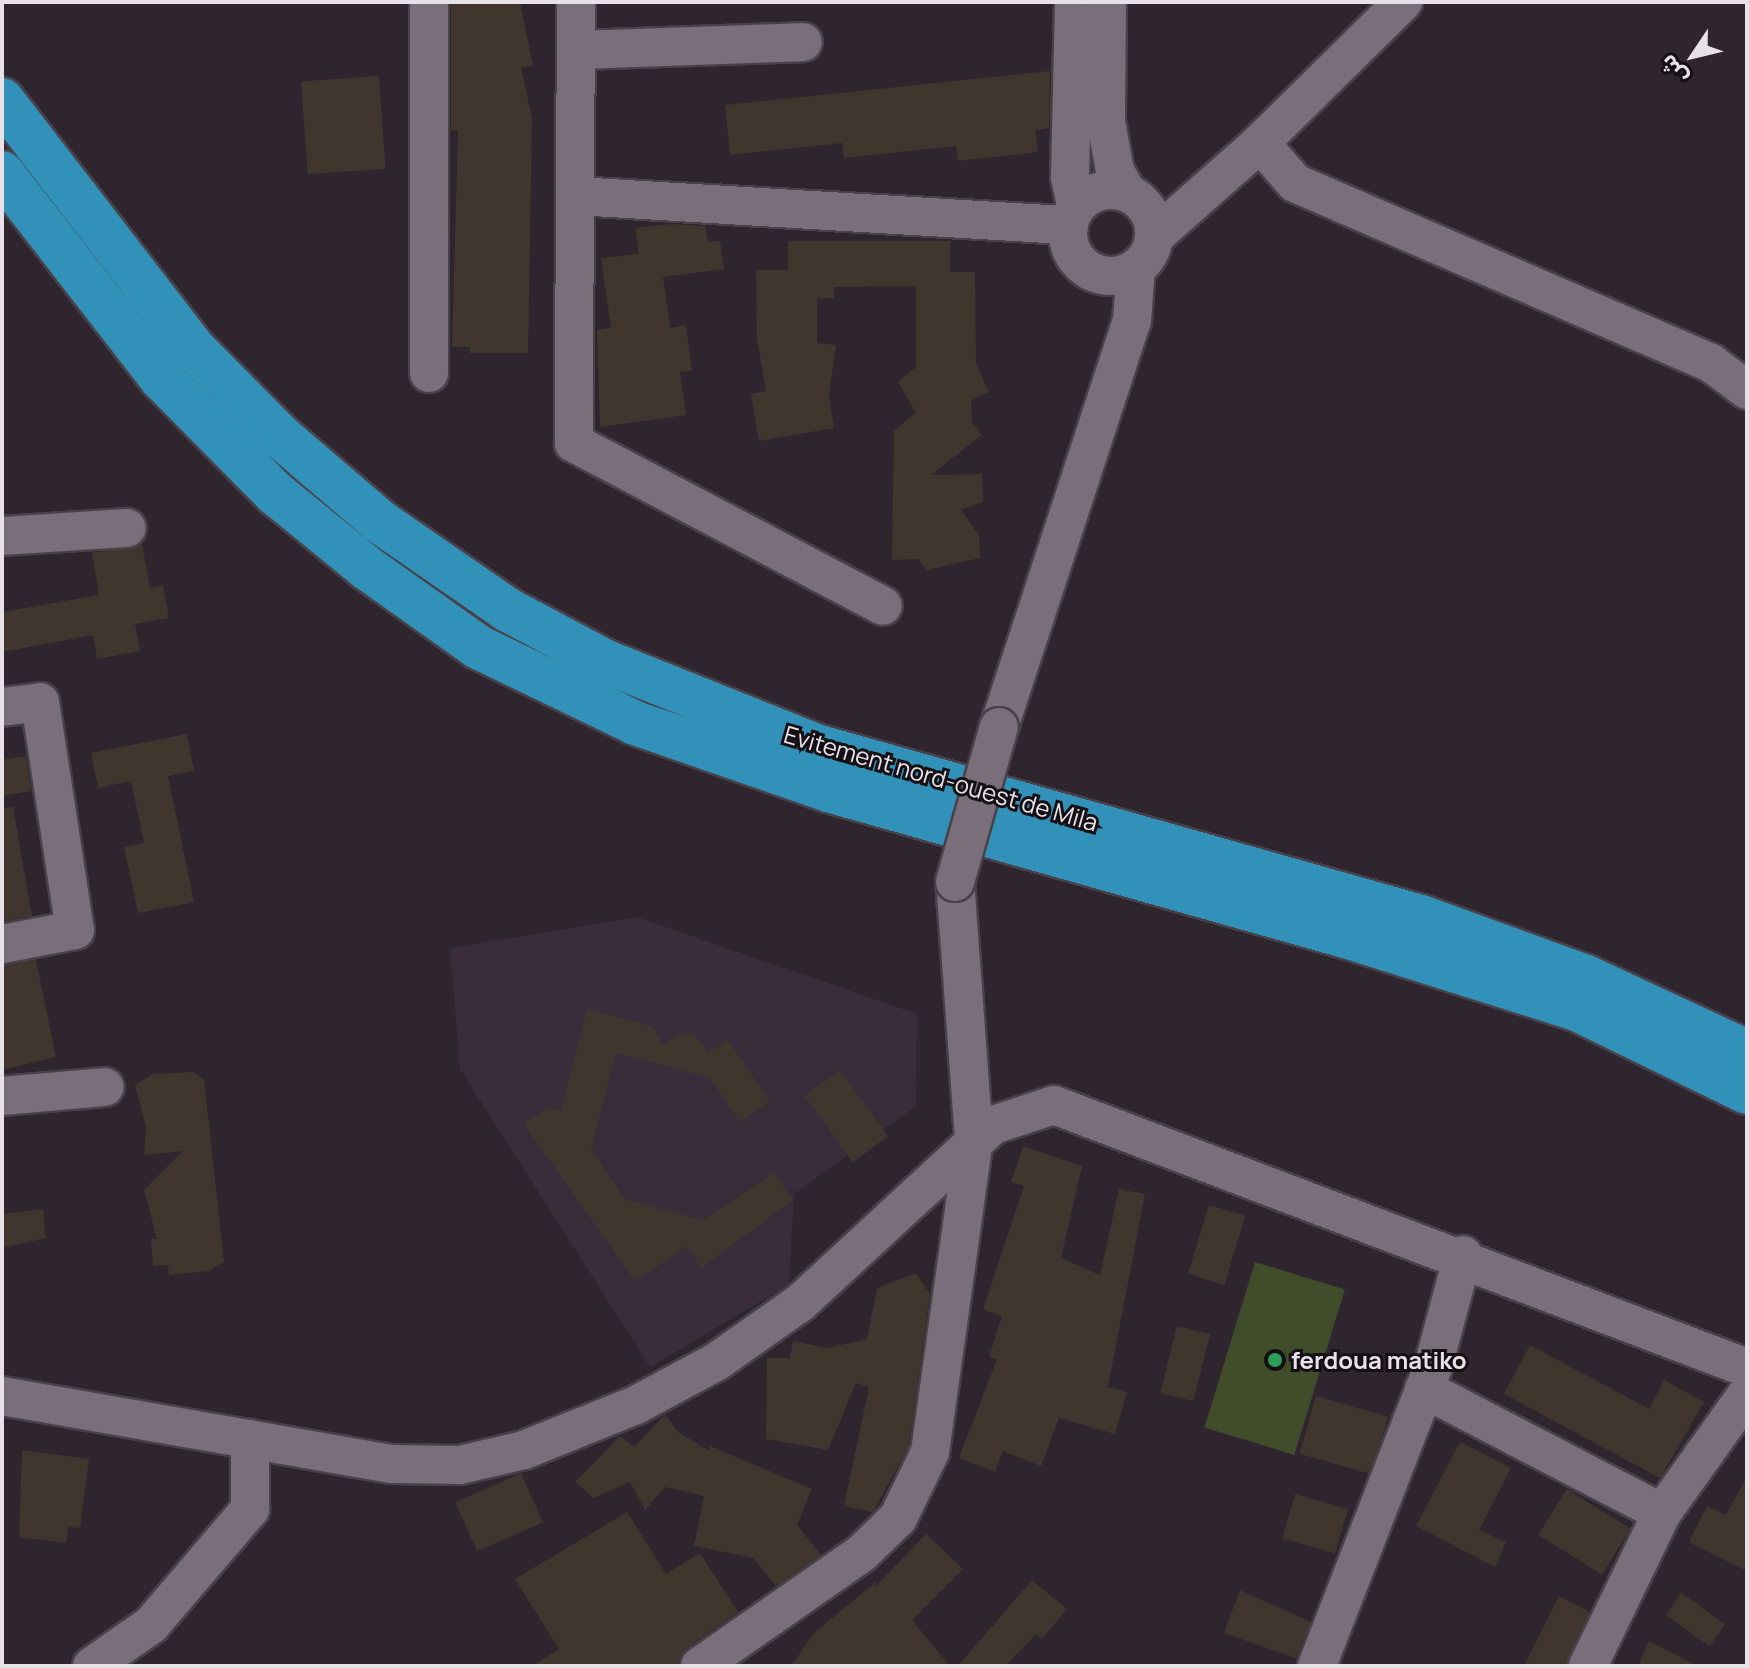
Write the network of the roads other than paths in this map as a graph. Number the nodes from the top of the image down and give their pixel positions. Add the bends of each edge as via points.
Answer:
1 (429, 2) edge
2 (576, 2) edge
3 (1074, 2) edge
4 (1107, 2) edge
5 (1403, 2) edge
6 (803, 42) dead end
7 (576, 50) junction
8 (2, 100) edge
9 (1260, 143) junction
10 (2, 173) edge
11 (1126, 191) junction
12 (576, 196) junction
13 (1073, 230) junction
14 (1156, 235) junction
15 (1136, 268) junction
16 (429, 373) dead end
17 (1747, 390) edge
18 (1102, 405) junction
19 (127, 528) dead end
20 (2, 536) edge
21 (883, 606) dead end
22 (2, 707) edge
23 (2, 944) edge
24 (1747, 1052) edge
25 (105, 1087) dead end
26 (1747, 1092) edge
27 (2, 1096) edge
28 (974, 1139) junction
29 (1463, 1255) junction
30 (1747, 1368) edge
31 (1424, 1389) junction
32 (1747, 1394) edge
33 (2, 1396) edge
34 (250, 1439) junction
35 (1662, 1513) junction
36 (722, 1662) edge
37 (92, 1666) edge
38 (1317, 1666) edge
39 (1588, 1666) edge

1 - 16 street
2 - 7 street
3 - 13 street
4 - 11 street via 1106,122 1115,171
5 - 9 street
6 - 7 street
7 - 12 street
8 - 24 highway, Evitement nord-ouest de Mila via 194,349 280,436 379,521 508,610 604,661 816,746 1421,917 1586,977
9 - 14 street
9 - 17 street via 1295,183 1711,363
10 - 26 highway via 162,379 265,482 367,568 478,647 635,723 828,790 1345,936 1579,1010
11 - 13 street via 1099,190
11 - 14 street via 1148,209
12 - 13 street
12 - 21 street via 574,443
13 - 15 street via 1096,275 1124,276
13 - 18 street via 1108,319 1113,350
14 - 15 street via 1146,261
15 - 18 street via 1132,321
18 - 28 street, bridge via 955,882
19 - 20 street
22 - 23 street via 40,702 75,930
25 - 27 street
28 - 29 street via 1009,1116 1054,1105
28 - 34 street via 926,1192 800,1303 716,1362 636,1405 524,1450 460,1465 391,1464
28 - 36 street via 930,1452 913,1489 898,1518 862,1553
29 - 30 street
29 - 31 street
31 - 35 street
31 - 38 street
32 - 35 street
33 - 34 street
34 - 37 street via 250,1509 151,1625
35 - 39 street

